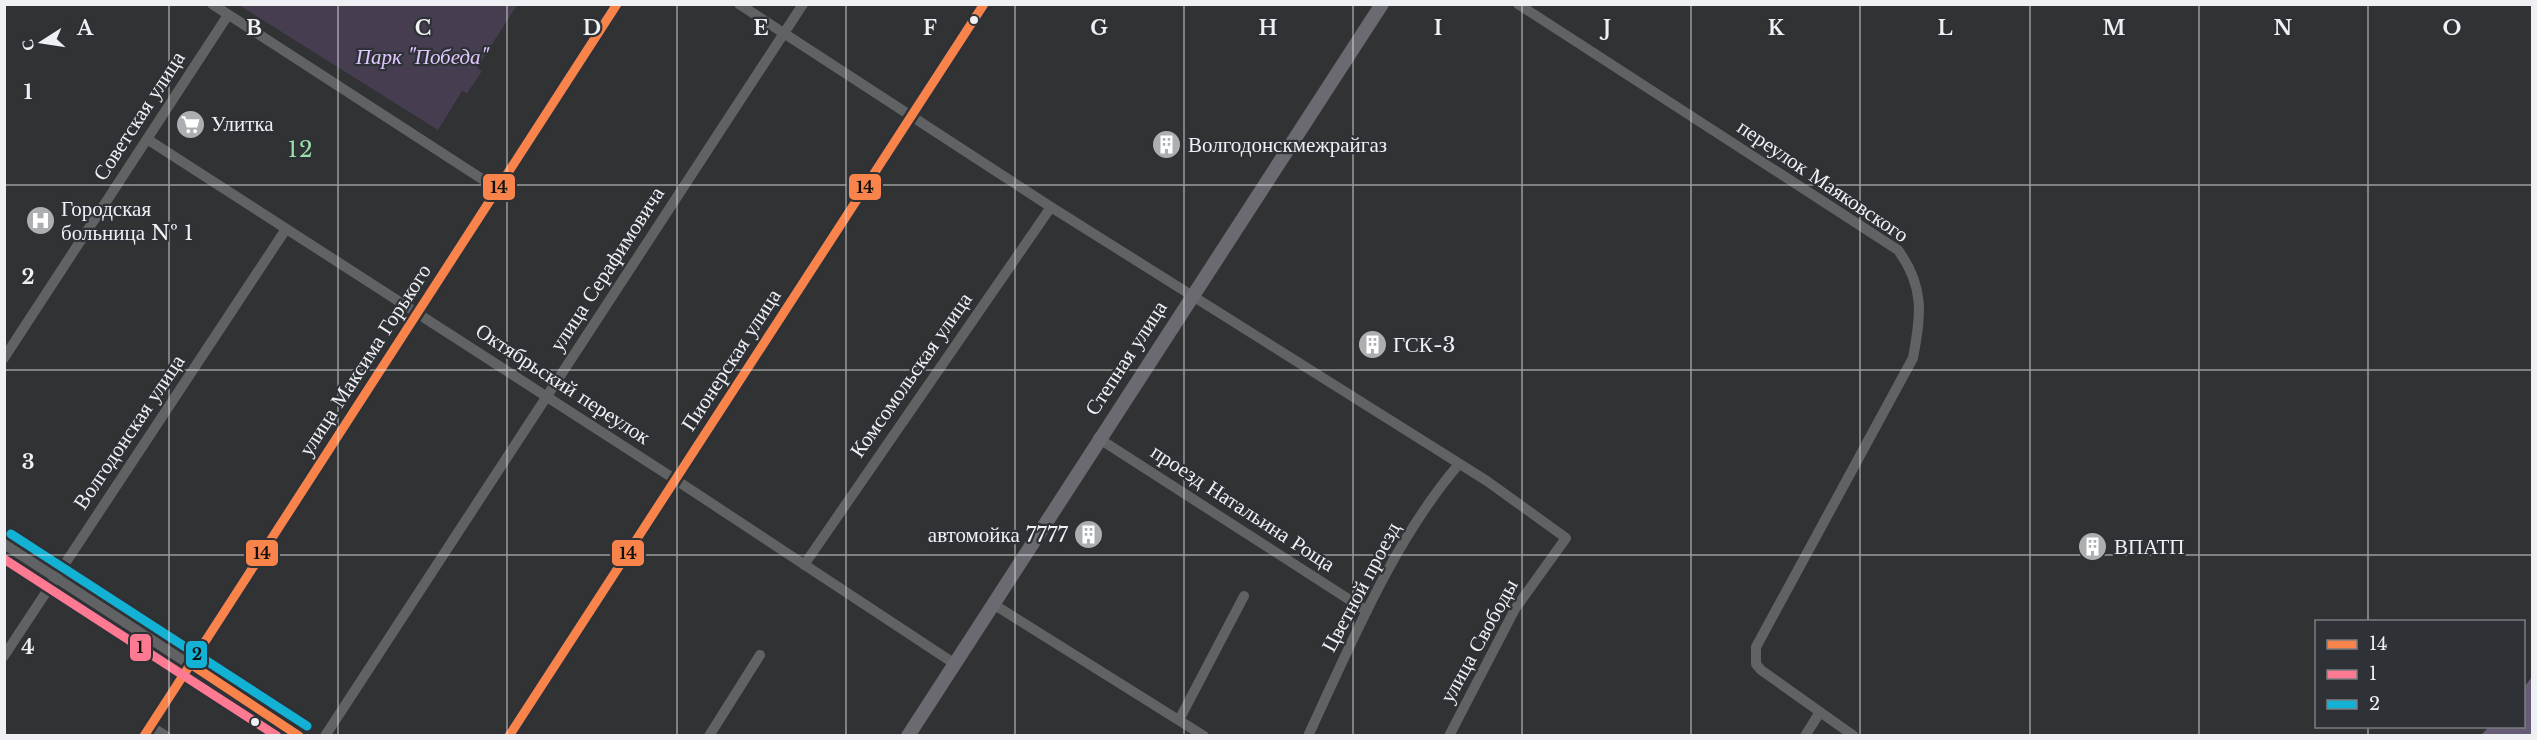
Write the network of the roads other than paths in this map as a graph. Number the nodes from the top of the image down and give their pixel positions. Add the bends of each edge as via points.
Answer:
1 (212, 4) edge
2 (617, 4) edge
3 (739, 4) edge
4 (802, 4) edge
5 (984, 4) edge
6 (1382, 4) edge
7 (1518, 4) edge
8 (228, 15) junction
9 (784, 34) junction
10 (911, 117) junction
11 (147, 139) junction
12 (499, 190) junction
13 (1051, 207) junction
14 (286, 229) junction
15 (1192, 296) junction
16 (417, 312) junction
17 (4, 358) edge
18 (546, 398) junction
19 (1098, 438) junction
20 (1459, 464) junction
21 (676, 480) junction
22 (4, 544) edge
23 (804, 565) junction
24 (56, 576) junction
25 (1244, 596) dead end
26 (993, 604) junction
27 (1367, 611) junction
28 (760, 655) dead end
29 (4, 656) edge
30 (955, 664) junction
31 (192, 665) junction
32 (1820, 712) junction
33 (1179, 720) junction
34 (150, 726) junction
35 (144, 735) edge
36 (166, 735) edge
37 (300, 735) edge
38 (325, 735) edge
39 (508, 735) edge
40 (709, 735) edge
41 (908, 735) edge
42 (1204, 735) edge
43 (1308, 735) edge
44 (1449, 735) edge
45 (1805, 735) edge
46 (1854, 735) edge

1 - 8 street
2 - 12 street, улица Максима Горького
3 - 9 street
4 - 9 street, улица Серафимовича
5 - 10 street, Пионерская улица
6 - 15 main road, Степная улица
7 - 32 street, переулок Маяковского via 1898,250 1910,266 1920,305 1913,358 1756,647 1756,664 1761,670
8 - 11 street, Советская улица
8 - 12 street
9 - 10 street
9 - 18 street, улица Серафимовича
10 - 13 street
10 - 21 street, Пионерская улица
11 - 14 street, Октябрьский переулок
11 - 17 street, Советская улица
12 - 16 street, улица Максима Горького
13 - 15 street
13 - 23 street, Комсомольская улица
14 - 16 street, Октябрьский переулок
14 - 24 street, Волгодонская улица
15 - 19 main road, Степная улица
15 - 20 street
16 - 18 street, Октябрьский переулок
16 - 31 street, улица Максима Горького
18 - 21 street, Октябрьский переулок
18 - 38 street, улица Серафимовича
19 - 26 main road, Степная улица
19 - 27 street, проезд Натальина Роща
20 - 27 street, Цветной проезд via 1434,494
20 - 44 street, улица Свободы via 1566,538 1515,609
21 - 23 street, Октябрьский переулок
21 - 39 street, Пионерская улица
22 - 24 street
23 - 30 street, Октябрьский переулок
24 - 29 street, Волгодонская улица
24 - 31 street
25 - 33 street
26 - 30 main road, Степная улица
26 - 33 street
27 - 43 street, Цветной проезд
28 - 40 street
30 - 41 main road, Степная улица
31 - 34 street, улица Максима Горького
31 - 37 street
32 - 45 street
32 - 46 street, переулок Маяковского
33 - 42 street
34 - 35 street, улица Максима Горького
34 - 36 street

